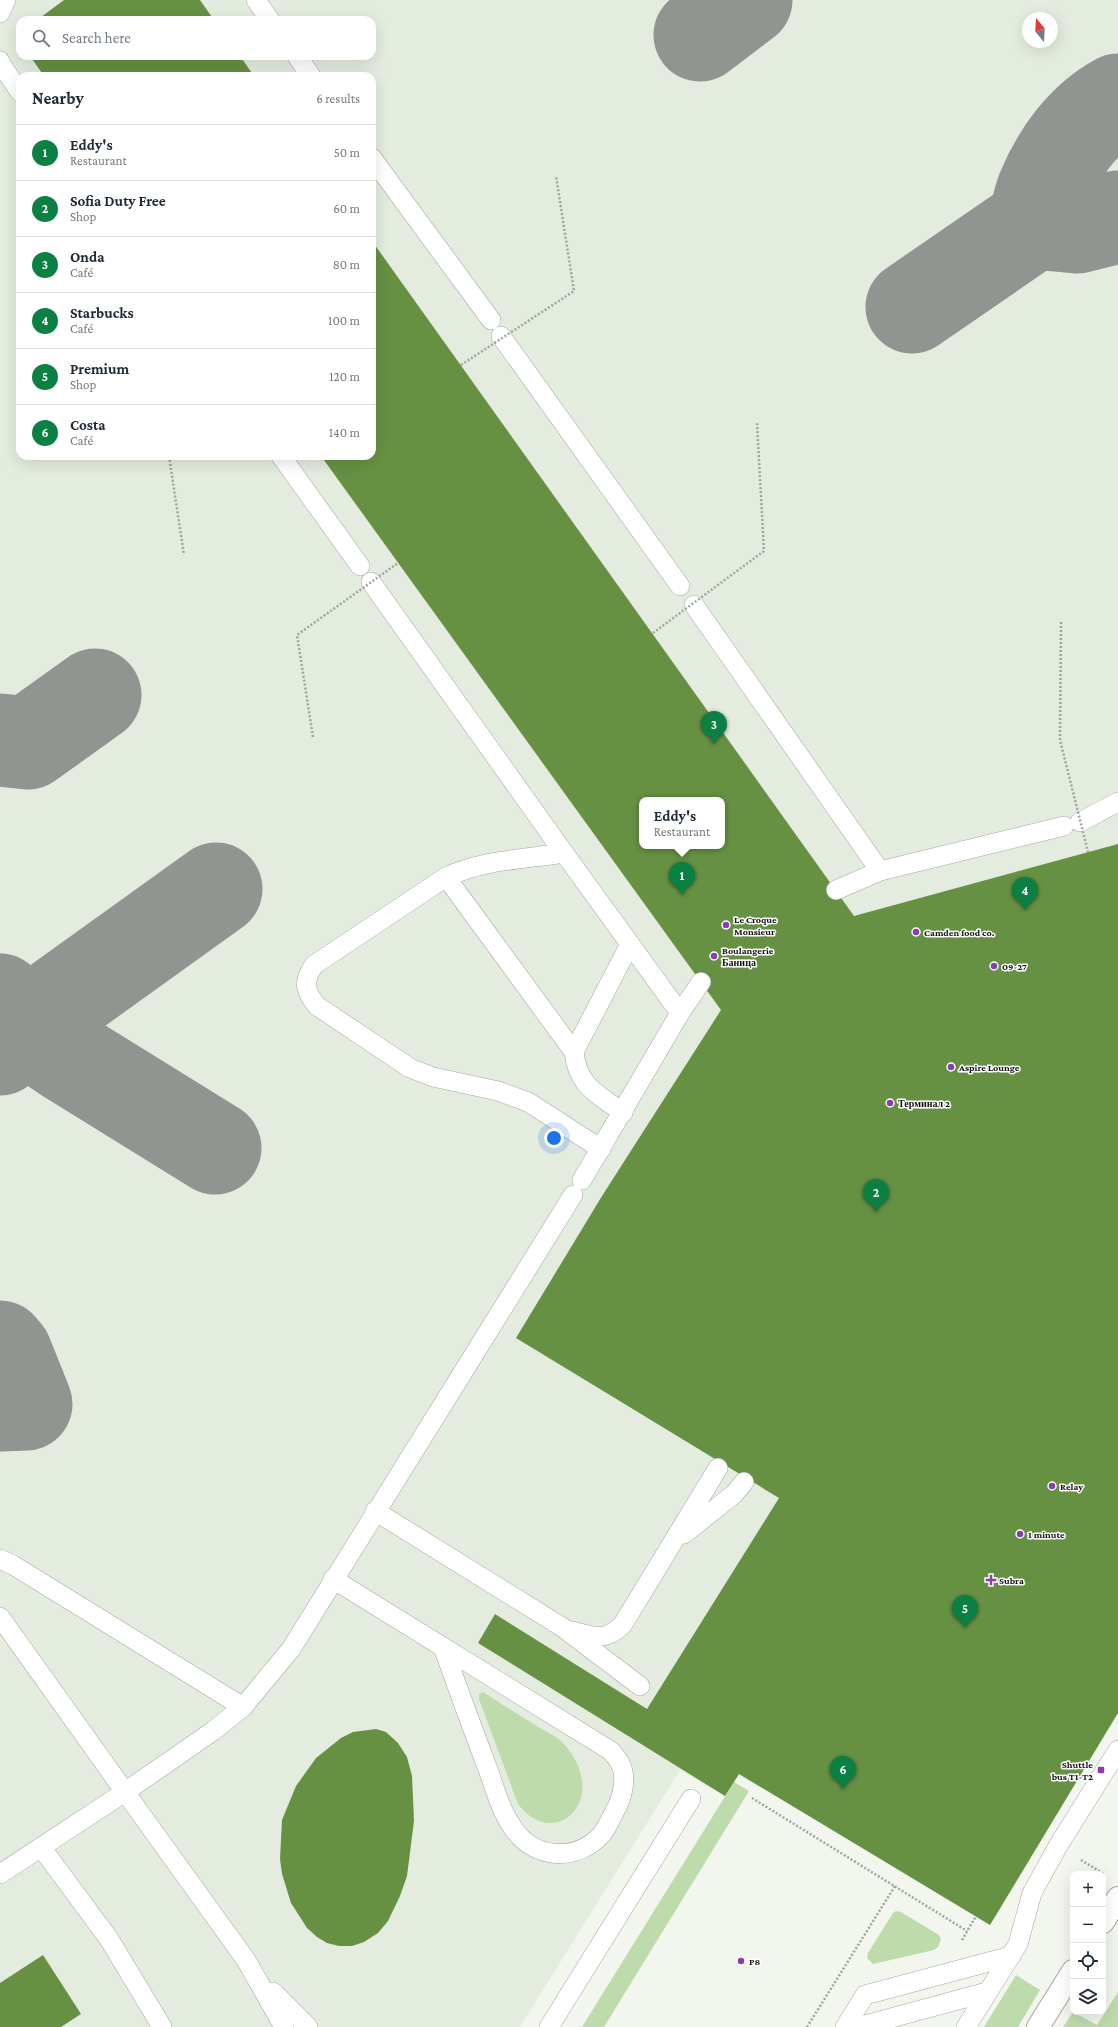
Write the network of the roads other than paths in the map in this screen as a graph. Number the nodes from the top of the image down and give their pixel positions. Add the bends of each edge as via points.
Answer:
1 (6, 0) edge
2 (256, 0) edge
3 (0, 13) edge
4 (267, 16) edge
5 (300, 60) edge
6 (0, 61) edge
7 (308, 72) edge
8 (16, 86) edge
9 (376, 163) edge
10 (491, 320) dead end
11 (502, 336) dead end
12 (284, 460) edge
13 (360, 566) dead end
14 (371, 582) dead end
15 (680, 586) dead end
16 (694, 605) dead end
17 (1118, 802) edge
18 (564, 853) junction
19 (880, 871) junction
20 (446, 877) junction
21 (836, 890) dead end
22 (630, 944) junction
23 (701, 982) dead end
24 (680, 1013) junction
25 (574, 1052) junction
26 (623, 1113) junction
27 (601, 1148) junction
28 (718, 1468) dead end
29 (744, 1482) dead end
30 (376, 1511) junction
31 (670, 1548) junction
32 (0, 1559) edge
33 (333, 1579) junction
34 (0, 1617) edge
35 (562, 1627) junction
36 (442, 1647) junction
37 (640, 1686) dead end
38 (243, 1707) junction
39 (1118, 1750) edge
40 (125, 1792) junction
41 (691, 1799) dead end
42 (41, 1847) junction
43 (0, 1874) edge
44 (1118, 1898) edge
45 (1106, 1917) edge
46 (1011, 1956) junction
47 (246, 1960) junction
48 (1070, 1976) edge
49 (987, 1992) junction
50 (162, 2027) edge
51 (284, 2027) edge
52 (308, 2027) edge
53 (549, 2027) edge
54 (845, 2027) edge
55 (858, 2027) edge
56 (966, 2027) edge
57 (1038, 2027) edge

1 - 3 lane
2 - 4 lane
5 - 7 lane
6 - 8 lane
9 - 10 lane
11 - 15 lane
12 - 13 lane
14 - 18 lane
16 - 19 lane
17 - 19 lane via 1072,824
18 - 20 lane via 487,863
18 - 22 lane
19 - 21 lane
20 - 25 lane
20 - 27 lane via 314,965 307,975 306,987 310,997 317,1006 410,1068 433,1077 498,1091 528,1102
22 - 24 lane
22 - 25 lane
23 - 24 lane
24 - 26 lane
25 - 26 lane via 576,1068 585,1084
26 - 27 lane
27 - 30 lane
28 - 31 lane
29 - 31 lane via 734,1494 687,1531
30 - 33 lane
30 - 35 lane
31 - 35 lane via 623,1624 615,1632 594,1637
32 - 38 lane
33 - 36 lane
33 - 38 lane via 291,1649
34 - 40 lane
35 - 37 lane
36 - 36 lane via 611,1751 621,1764 623,1791 602,1833 589,1845 575,1852 560,1855 546,1853 525,1841 513,1829
38 - 40 lane
39 - 46 lane via 1058,1846 1032,1894 1018,1944
40 - 42 lane
40 - 47 lane
41 - 53 lane
42 - 43 lane
42 - 50 lane via 109,1939
44 - 45 main road
46 - 49 lane
46 - 54 lane via 865,1994
47 - 51 lane
47 - 52 lane via 284,2005
48 - 57 main road
49 - 55 lane
49 - 56 lane

